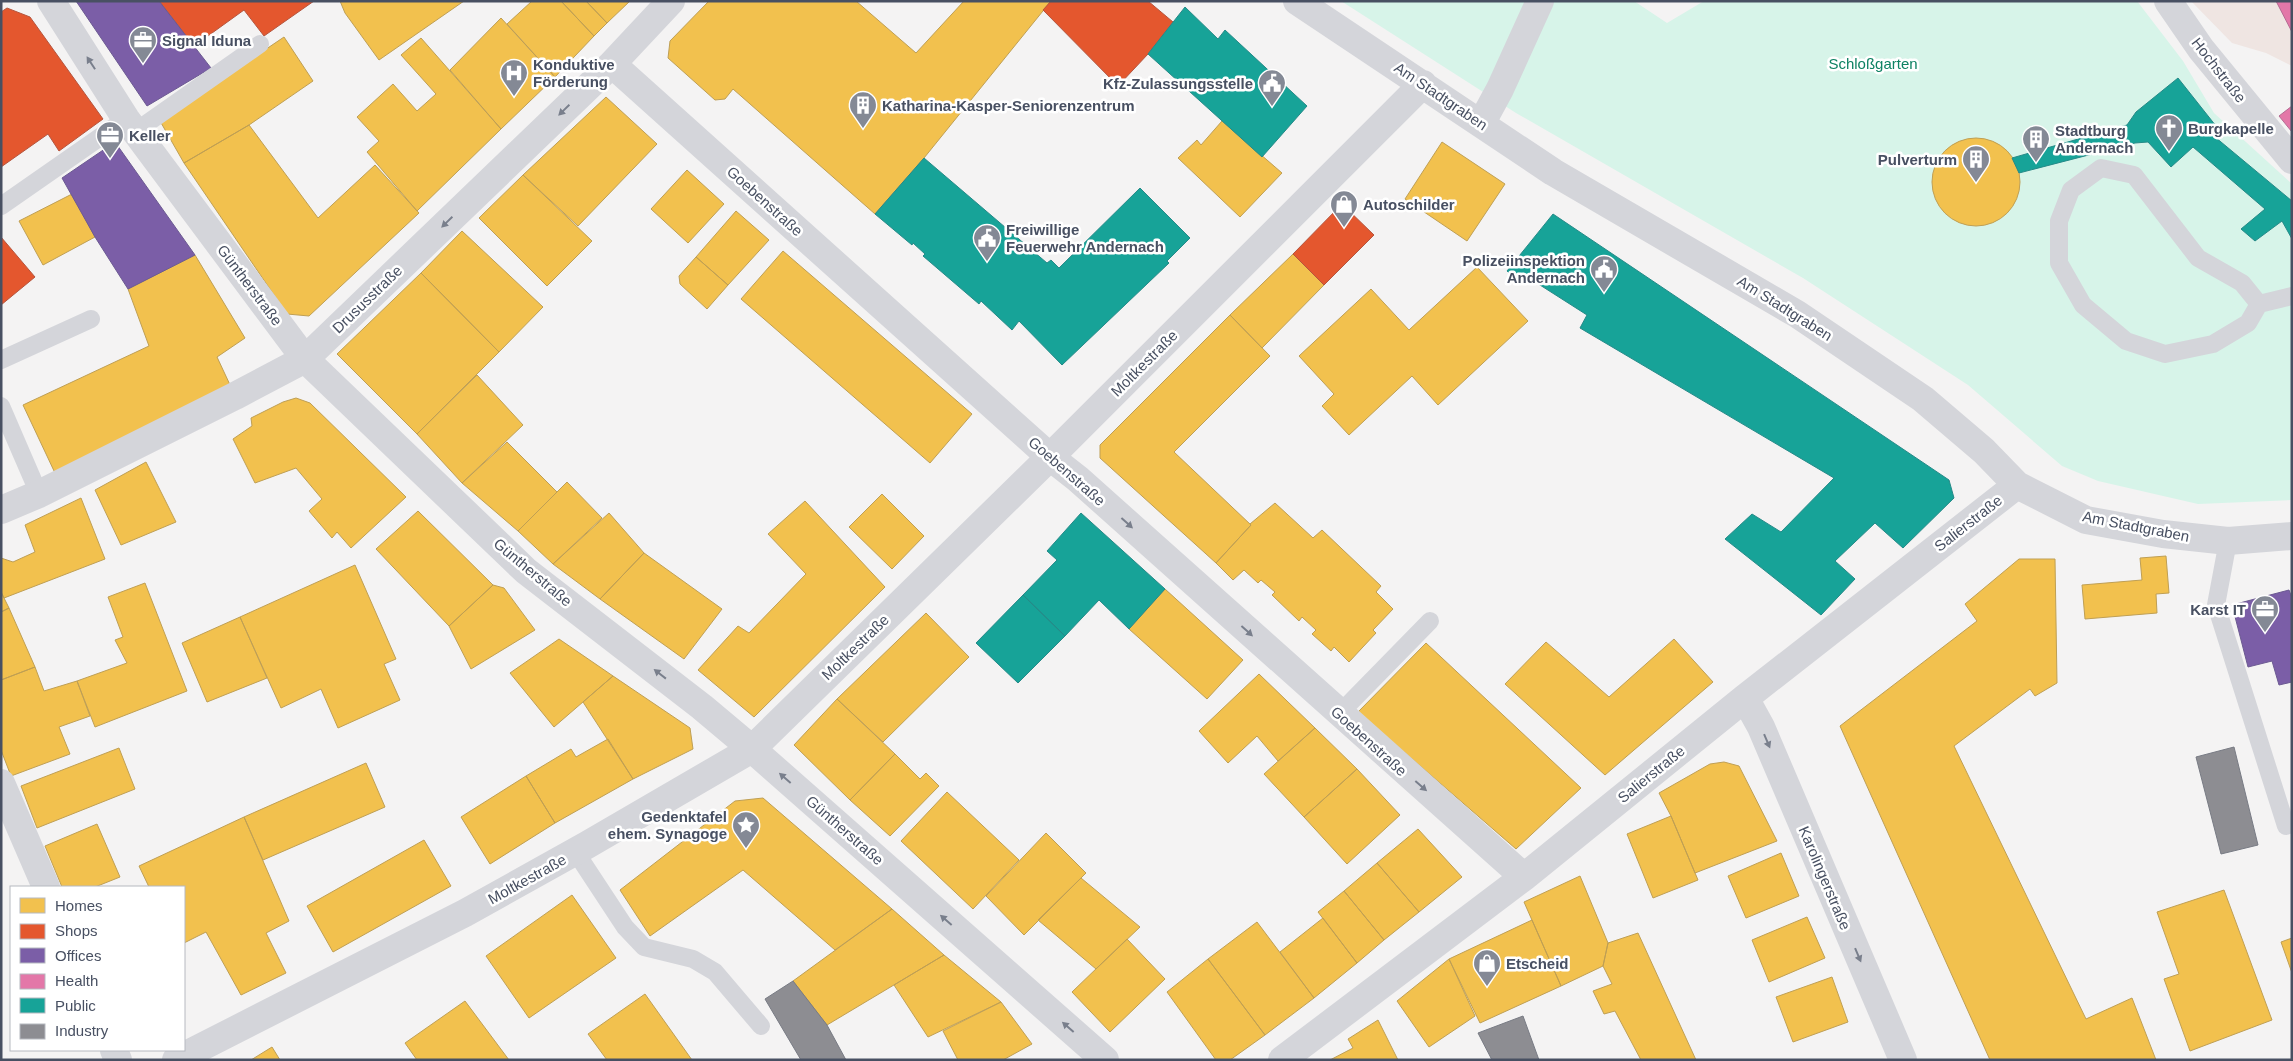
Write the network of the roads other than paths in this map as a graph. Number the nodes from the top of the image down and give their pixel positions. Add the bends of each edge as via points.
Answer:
1 (51, 1) edge
2 (671, 1) edge
3 (1297, 1) edge
4 (1540, 1) edge
5 (2168, 1) edge
6 (260, 44) dead end
7 (612, 64) junction
8 (1423, 84) junction
9 (1481, 124) junction
10 (131, 125) junction
11 (2292, 160) edge
12 (1, 206) edge
13 (2292, 296) edge
14 (2259, 304) junction
15 (91, 319) dead end
16 (305, 359) junction
17 (1, 360) edge
18 (1, 406) edge
19 (1050, 457) junction
20 (2017, 485) junction
21 (39, 494) junction
22 (1, 510) edge
23 (2292, 536) edge
24 (2228, 541) junction
25 (1430, 621) dead end
26 (1745, 698) junction
27 (1339, 714) junction
28 (752, 749) junction
29 (1, 783) edge
30 (2286, 826) dead end
31 (575, 851) junction
32 (1524, 877) junction
33 (46, 886) edge
34 (761, 1026) dead end
35 (176, 1060) edge
36 (1105, 1060) edge
37 (1282, 1060) edge
38 (1903, 1060) edge

10 -> 1 street, Güntherstraße
2 - 7 street, Drususstraße
3 - 8 street, Am Stadtgraben
4 - 9 street
5 - 11 street, Hochstraße via 2201,49
6 - 10 lane
7 -> 16 street, Drususstraße
7 - 19 street, Goebenstraße
8 - 9 street, Am Stadtgraben
8 - 19 street, Moltkestraße
9 - 20 street, Am Stadtgraben via 1553,172 1797,314 1923,399 1984,451
10 - 12 lane
10 - 16 street, Güntherstraße
13 - 14 lane
14 - 14 lane via 2242,283 2198,258 2134,176 2102,168 2072,190 2058,221 2059,263 2083,304 2126,341 2165,354 2213,344 2248,323
15 - 17 lane
16 - 21 street, Drususstraße
28 -> 16 street, Güntherstraße via 526,571
18 - 21 lane
19 -> 27 street, Goebenstraße
19 - 28 street, Moltkestraße
20 - 24 street, Am Stadtgraben via 2086,520 2163,534
20 - 26 street, Salierstraße
21 - 22 street, Drususstraße
23 - 24 street, Am Stadtgraben
24 - 30 lane via 2216,605
25 - 27 lane
26 - 32 street, Salierstraße
26 -> 38 street, Karolingerstraße via 1761,727
27 -> 32 street, Goebenstraße
28 - 31 street, Moltkestraße
36 -> 28 street, Güntherstraße
29 - 33 street
31 - 34 lane via 624,926 644,947 692,959 715,972
31 - 35 street, Moltkestraße via 466,913
32 - 37 street, Salierstraße

